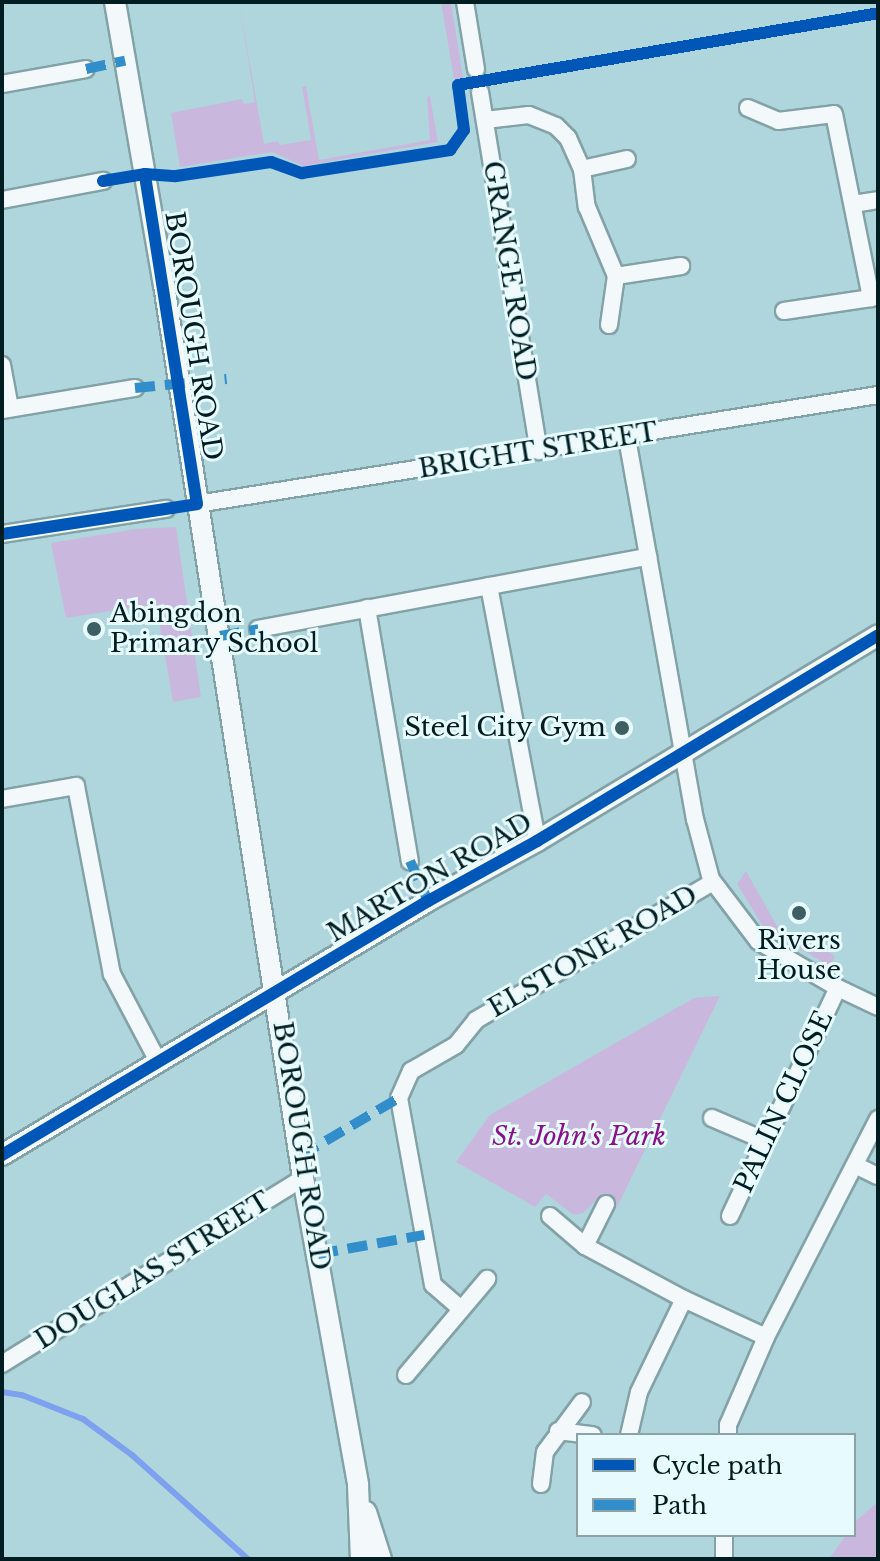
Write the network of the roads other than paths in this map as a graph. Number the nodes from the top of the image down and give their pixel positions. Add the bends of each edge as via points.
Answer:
1 (115, 2) edge
2 (465, 2) edge
3 (86, 69) dead end
4 (476, 69) dead end
5 (2, 84) edge
6 (480, 92) dead end
7 (748, 108) dead end
8 (485, 120) junction
9 (627, 159) dead end
10 (582, 169) junction
11 (103, 181) dead end
12 (2, 200) edge
13 (878, 200) edge
14 (853, 204) junction
15 (681, 266) dead end
16 (616, 276) junction
17 (784, 311) dead end
18 (609, 325) dead end
19 (2, 365) edge
20 (135, 388) dead end
21 (878, 395) edge
22 (6, 409) edge
23 (627, 438) junction
24 (539, 451) junction
25 (197, 504) junction
26 (166, 509) dead end
27 (2, 534) edge
28 (648, 557) junction
29 (489, 586) junction
30 (367, 608) junction
31 (258, 629) dead end
32 (878, 635) edge
33 (685, 751) junction
34 (2, 799) edge
35 (537, 841) junction
36 (410, 861) dead end
37 (712, 881) junction
38 (838, 988) junction
39 (276, 995) junction
40 (878, 1007) edge
41 (159, 1063) junction
42 (712, 1118) dead end
43 (878, 1119) edge
44 (766, 1141) junction
45 (2, 1155) edge
46 (855, 1165) junction
47 (878, 1176) edge
48 (303, 1178) junction
49 (606, 1204) dead end
50 (550, 1216) dead end
51 (730, 1216) dead end
52 (585, 1246) junction
53 (487, 1279) dead end
54 (684, 1299) junction
55 (461, 1309) junction
56 (766, 1337) junction
57 (2, 1364) edge
58 (406, 1375) dead end
59 (582, 1402) dead end
60 (558, 1431) junction
61 (576, 1433) edge
62 (629, 1433) edge
63 (728, 1433) edge
64 (541, 1484) dead end
65 (358, 1485) junction
66 (724, 1537) edge
67 (361, 1559) edge
68 (381, 1559) edge
69 (724, 1559) edge

1 - 25 street, BOROUGH ROAD
2 - 4 street
3 - 5 street
6 - 8 street, GRANGE ROAD
7 - 14 street via 778,121 834,114
8 - 10 street via 529,115 543,119 568,138
8 - 24 street, GRANGE ROAD
9 - 10 street
10 - 16 street via 584,196
11 - 12 street
13 - 14 street
14 - 17 street via 871,298
15 - 16 street
16 - 18 street
19 - 22 street
20 - 22 street
21 - 23 street, BRIGHT STREET
23 - 24 street, BRIGHT STREET
23 - 28 street
24 - 25 street, BRIGHT STREET
25 - 39 street, BOROUGH ROAD
26 - 27 street
28 - 29 street
28 - 33 street
29 - 30 street
29 - 35 street
30 - 31 street
30 - 36 street
32 - 33 street, MARTON ROAD
33 - 35 street, MARTON ROAD
33 - 37 street via 695,819
34 - 41 street via 76,786 112,974
35 - 39 street, MARTON ROAD
37 - 38 street via 758,941
37 - 55 street, ELSTONE ROAD via 476,1020 456,1045 411,1071 399,1098 433,1285
38 - 40 street
38 - 44 street, PALIN CLOSE
39 - 41 street, MARTON ROAD
39 - 48 street, BOROUGH ROAD
41 - 45 street, MARTON ROAD
42 - 44 street
43 - 46 street
44 - 51 street, PALIN CLOSE
46 - 47 street
46 - 56 street
48 - 57 street, DOUGLAS STREET
48 - 65 street, BOROUGH ROAD
49 - 52 street
50 - 52 street
52 - 54 street
53 - 55 street
54 - 56 street
54 - 62 street via 639,1392
55 - 58 street
56 - 63 street
59 - 60 street
60 - 61 street
60 - 64 street via 545,1452
65 - 67 street, BOROUGH ROAD
65 - 68 street, BOROUGH ROAD
66 - 69 street

